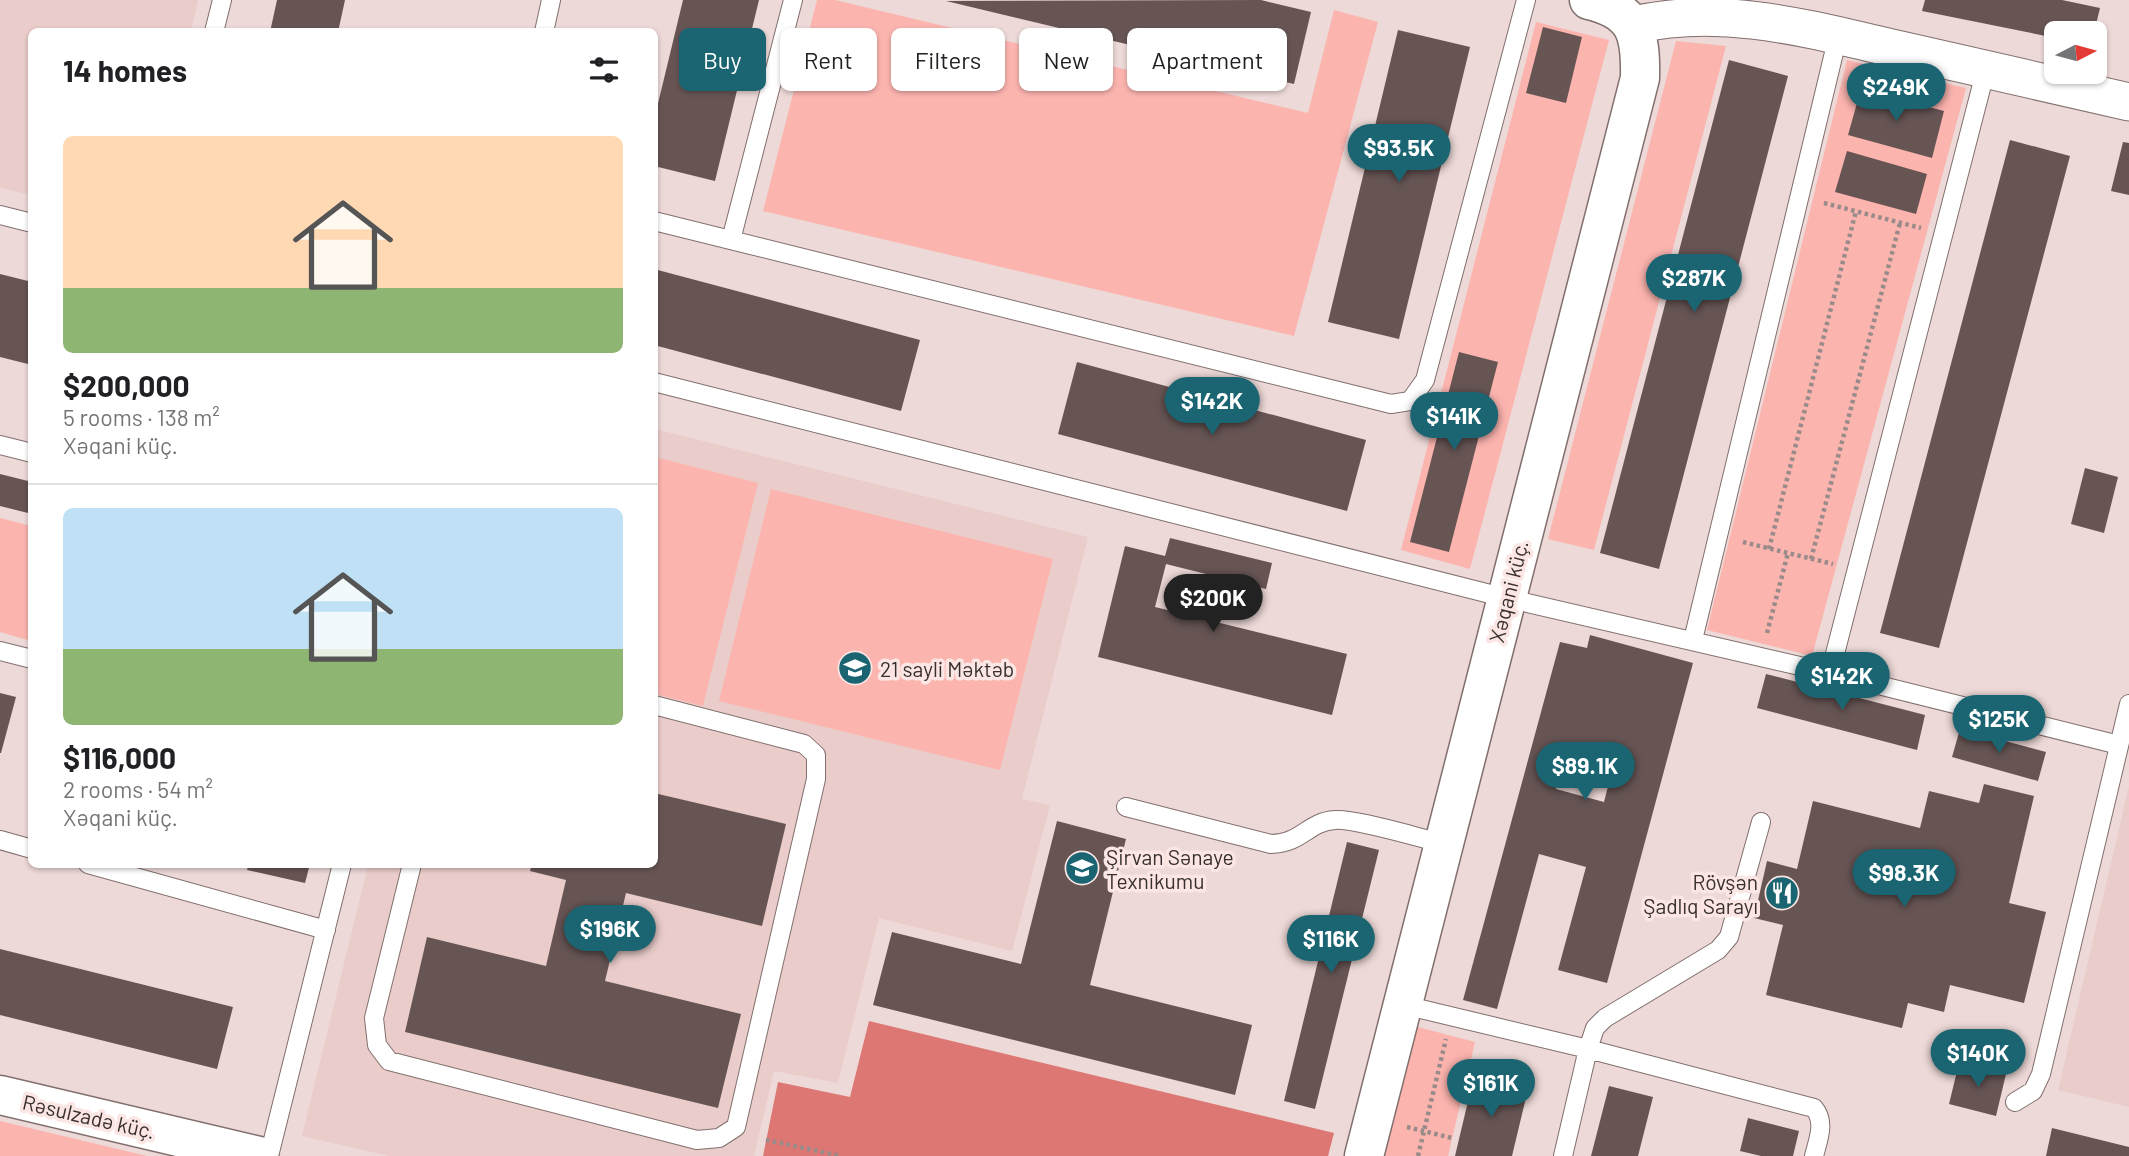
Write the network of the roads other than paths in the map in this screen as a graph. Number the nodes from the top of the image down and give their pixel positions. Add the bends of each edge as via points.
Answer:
1 (222, 0) edge
2 (551, 0) edge
3 (793, 0) edge
4 (1526, 0) edge
5 (1589, 0) edge
6 (1634, 25) junction
7 (216, 28) edge
8 (545, 28) edge
9 (1838, 36) junction
10 (1986, 69) junction
11 (2129, 102) edge
12 (0, 215) edge
13 (28, 222) edge
14 (658, 222) edge
15 (731, 240) junction
16 (658, 383) edge
17 (0, 445) edge
18 (28, 452) edge
19 (1506, 598) junction
20 (1693, 640) junction
21 (0, 650) edge
22 (28, 658) edge
23 (1830, 673) junction
24 (2129, 704) edge
25 (658, 706) edge
26 (2119, 745) junction
27 (1126, 807) dead end
28 (1761, 822) dead end
29 (0, 840) edge
30 (1446, 844) junction
31 (28, 848) edge
32 (102, 868) edge
33 (341, 868) edge
34 (411, 868) edge
35 (326, 930) junction
36 (1404, 1005) junction
37 (1588, 1049) junction
38 (0, 1095) edge
39 (2015, 1102) dead end
40 (259, 1156) edge
41 (270, 1156) edge
42 (1364, 1156) edge
43 (1563, 1156) edge
44 (1814, 1156) edge

1 - 7 lane
2 - 8 lane
3 - 15 lane
4 - 15 lane via 1425,380 1410,401 1391,404
5 - 6 street via 1620,12
6 - 9 street via 1672,16 1719,15
6 - 19 street, Xəqani küç. via 1641,48 1640,78
9 - 10 street
9 - 20 lane
10 - 11 street
10 - 23 lane
12 - 13 lane
14 - 15 lane
16 - 19 lane
17 - 18 lane
19 - 20 lane
19 - 30 street, Xəqani küç.
20 - 23 lane
21 - 22 lane
23 - 26 lane
24 - 26 lane
25 - 34 lane via 804,744 816,755 816,779 740,1114 736,1127 728,1133 697,1140 389,1061 377,1045 374,1018
26 - 39 lane via 2041,1074 2033,1091
27 - 30 lane via 1271,844 1290,843 1318,823 1337,819
28 - 37 lane via 1729,937 1718,950 1605,1018 1595,1028
29 - 31 lane
30 - 36 street, Xəqani küç.
32 - 35 lane
33 - 35 lane
35 - 41 lane
36 - 37 lane
36 - 42 street, Xəqani küç.
37 - 43 lane
37 - 44 lane via 1814,1108 1821,1129
38 - 40 street, Rəsulzadə küç.

